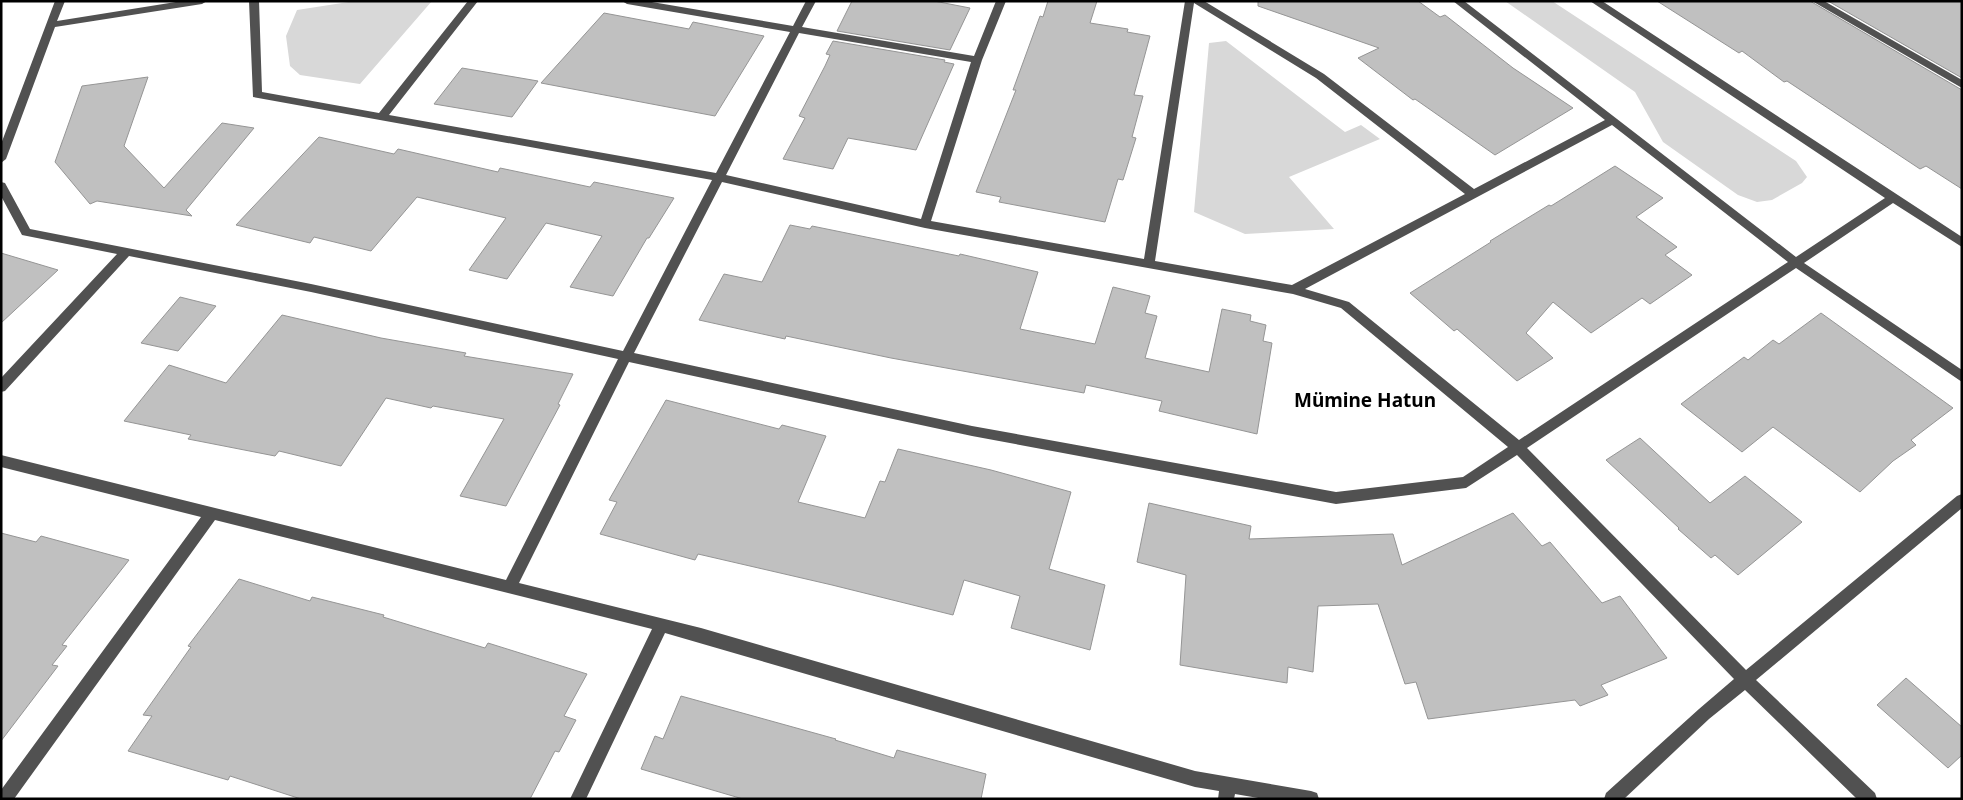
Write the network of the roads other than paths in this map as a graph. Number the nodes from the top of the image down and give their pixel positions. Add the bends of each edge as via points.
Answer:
1 (60, 1) edge
2 (202, 1) edge
3 (254, 1) edge
4 (472, 1) edge
5 (627, 1) edge
6 (811, 1) edge
7 (1001, 1) edge
8 (1190, 1) edge
9 (1198, 1) edge
10 (1458, 1) edge
11 (1595, 1) edge
12 (1821, 2) edge
13 (51, 25) junction
14 (797, 28) junction
15 (977, 60) junction
16 (1962, 85) edge
17 (382, 117) junction
18 (1613, 120) junction
19 (1, 159) edge
20 (719, 177) junction
21 (1, 186) edge
22 (1473, 194) junction
23 (1893, 198) junction
24 (925, 224) junction
25 (1962, 243) edge
26 (127, 252) junction
27 (1795, 262) junction
28 (1149, 264) junction
29 (1293, 290) junction
30 (626, 356) junction
31 (1962, 378) edge
32 (1, 387) edge
33 (1518, 447) junction
34 (1, 461) edge
35 (1962, 500) edge
36 (212, 513) junction
37 (510, 587) junction
38 (661, 625) junction
39 (1745, 680) junction
40 (1227, 792) edge
41 (4, 799) edge
42 (578, 799) edge
43 (1311, 799) edge
44 (1612, 799) edge
45 (1869, 799) edge

1 - 13 street
2 - 13 street
3 - 17 street via 257,95
4 - 17 street
5 - 14 street
6 - 14 street
7 - 15 street
8 - 28 street
9 - 22 street via 1320,76
10 - 18 street
11 - 23 street
12 - 16 street
13 - 19 street
14 - 15 street
14 - 20 street
15 - 24 street
17 - 20 street
18 - 22 street
18 - 27 street
20 - 24 street
20 - 30 street
21 - 26 street via 26,232
22 - 29 street
23 - 25 street
23 - 27 street
24 - 28 street
26 - 30 street
26 - 32 street
27 - 31 street
27 - 33 street
28 - 29 street
29 - 33 street via 1346,305
30 - 33 street via 972,431 1336,498 1466,482
30 - 37 street
33 - 39 street
34 - 36 street
35 - 39 street
36 - 37 street
36 - 41 street
37 - 38 street
38 - 40 street via 1195,779
38 - 42 street
39 - 44 street
39 - 45 street
40 - 43 street

